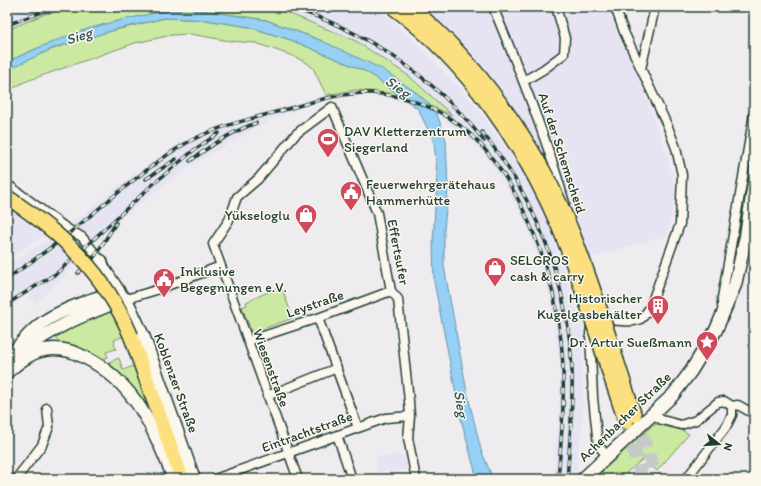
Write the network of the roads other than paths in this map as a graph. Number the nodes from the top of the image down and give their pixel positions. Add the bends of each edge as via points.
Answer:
1 (393, 7) edge
2 (410, 7) edge
3 (493, 7) edge
4 (556, 7) edge
5 (615, 7) edge
6 (655, 7) edge
7 (641, 68) junction
8 (524, 81) junction
9 (332, 107) joint
10 (754, 114) edge
11 (754, 183) edge
12 (7, 184) edge
13 (7, 197) edge
14 (101, 260) junction
15 (221, 266) junction
16 (390, 291) junction
17 (101, 297) junction
18 (126, 299) junction
19 (593, 312) junction
20 (62, 313) junction
21 (724, 313) junction
22 (318, 318) junction
23 (51, 331) junction
24 (248, 341) junction
25 (60, 350) junction
26 (7, 361) edge
27 (612, 364) junction
28 (337, 368) junction
29 (7, 371) edge
30 (267, 396) junction
31 (732, 406) junction
32 (47, 408) dead end
33 (652, 414) junction
34 (754, 414) edge
35 (410, 416) junction
36 (630, 418) tunnel mouth
37 (358, 428) junction
38 (337, 435) junction
39 (289, 453) junction
40 (607, 456) junction
41 (16, 479) edge
42 (174, 479) edge
43 (182, 479) edge
44 (194, 479) edge
45 (215, 479) edge
46 (298, 479) edge
47 (352, 479) edge
48 (416, 479) edge
49 (583, 479) edge
50 (686, 479) edge

1 - 27 highway, bridge via 434,42 468,79 519,150 560,228
2 - 27 highway, bridge via 442,35 475,73 528,145 550,184 580,252
3 - 8 street, Auf der Schemscheid
4 - 8 street via 565,38 564,54
5 - 7 street
6 - 7 street
7 - 19 street via 676,148 682,176 680,224 650,307 643,317 634,322 606,319
8 - 19 street, Auf der Schemscheid via 561,187
9 - 15 street, Wiesenstraße via 296,134 258,179 237,197 229,220 213,244
9 - 16 street, Effertsufer via 378,213
10 - 21 street, Achenbacher Straße via 722,298
11 - 21 main road, Achenbacher Straße via 735,285
12 - 14 street via 82,237
13 - 43 highway, bridge via 51,230 81,257 112,296 131,336
14 - 17 main road via 105,279
14 - 18 street
15 - 18 street
15 - 24 street, Wiesenstraße
16 - 22 street, Leystraße
16 - 35 street, Effertsufer via 398,299
17 - 18 main road via 112,295
17 - 20 main road
18 - 23 main road via 82,315
18 - 44 main road, Koblenzer Straße via 144,338
19 - 40 street via 590,334 593,398 598,445
20 - 23 main road via 55,320
20 - 26 main road via 45,321 27,336
21 - 33 main road, Achenbacher Straße via 691,371 673,395
22 - 24 street, Leystraße
22 - 28 street
23 - 25 main road via 55,345
23 - 29 main road via 18,355
24 - 30 street, Wiesenstraße
25 - 29 main road via 39,351
25 - 42 main road via 77,353 92,361 107,371 130,394 155,434
27 - 36 highway
28 - 30 street
28 - 37 street
30 - 39 street, Wiesenstraße
31 - 33 street via 718,402 696,420 681,425 662,420
31 - 34 street via 738,405
31 - 50 street via 732,416 726,427
32 - 41 street via 49,427 42,445
33 - 40 main road, Achenbacher Straße
35 - 37 street, Eintrachtstraße via 386,418
35 - 48 street, Effertsufer via 408,438
37 - 38 street, Eintrachtstraße
38 - 39 street, Eintrachtstraße
38 - 47 street
39 - 45 street, Eintrachtstraße
39 - 46 street, Wiesenstraße
40 - 49 main road, Achenbacher Straße

